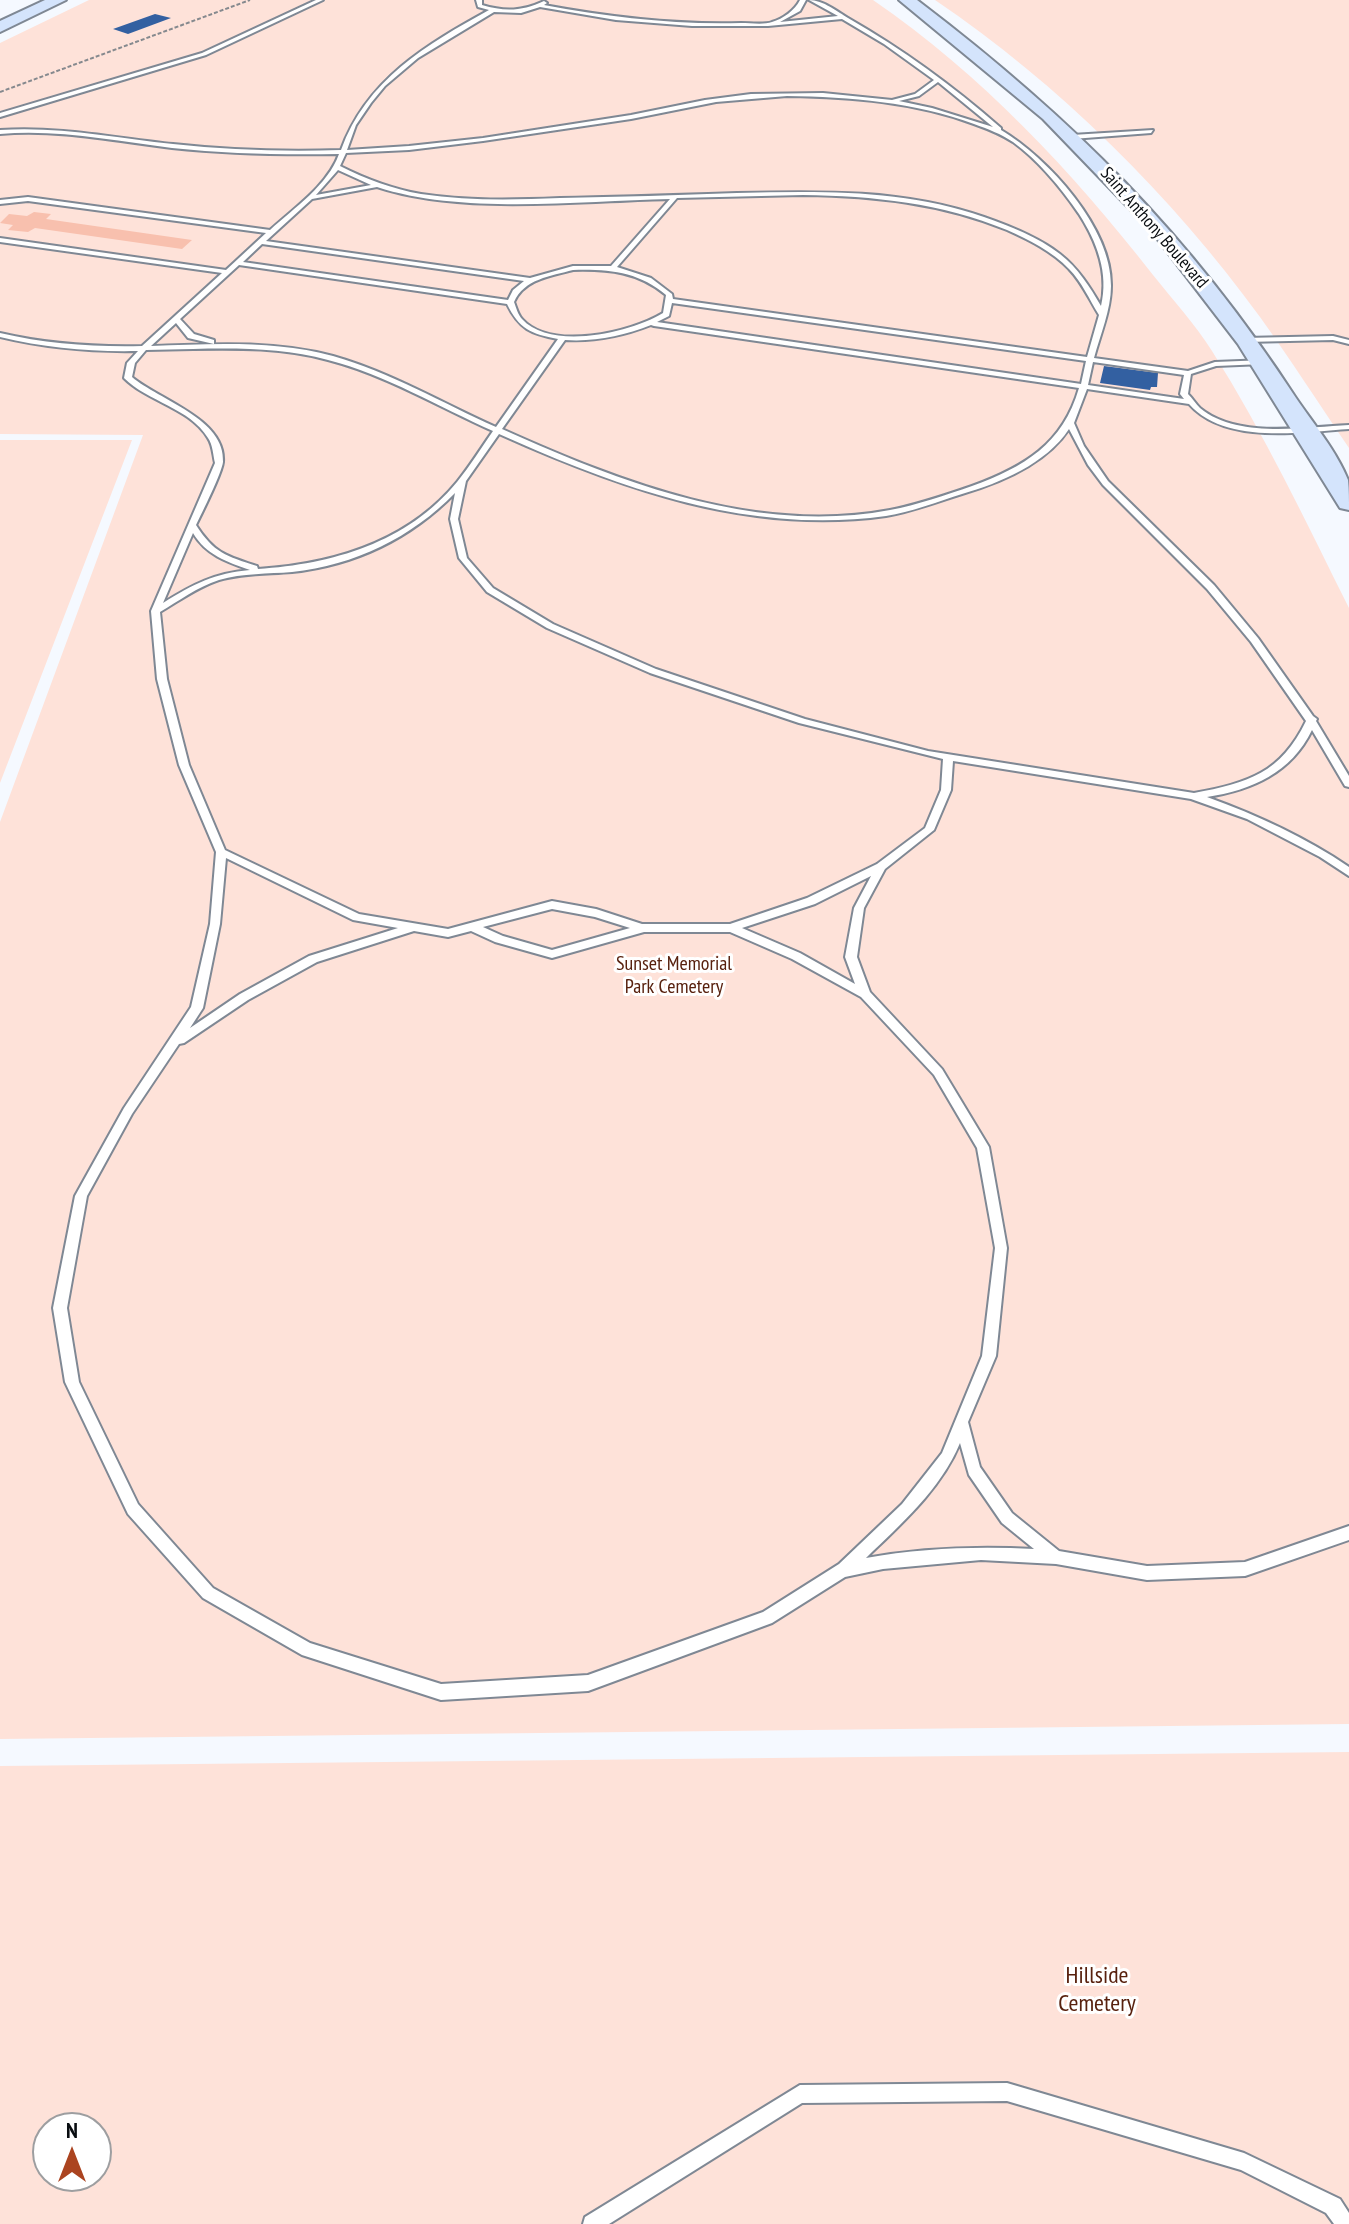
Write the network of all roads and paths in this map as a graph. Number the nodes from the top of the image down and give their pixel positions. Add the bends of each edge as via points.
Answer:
1 (30, 0) edge
2 (58, 0) edge
3 (250, 0) edge
4 (320, 0) edge
5 (479, 0) edge
6 (803, 0) edge
7 (812, 0) edge
8 (907, 0) edge
9 (542, 3) edge
10 (492, 11) junction
11 (0, 14) edge
12 (845, 17) junction
13 (0, 27) edge
14 (756, 27) junction
15 (939, 79) junction
16 (0, 92) edge
17 (880, 100) junction
18 (0, 115) edge
19 (1151, 131) dead end
20 (0, 132) edge
21 (1005, 133) junction
22 (1072, 137) junction
23 (344, 152) junction
24 (337, 167) junction
25 (378, 186) junction
26 (310, 197) junction
27 (675, 197) junction
28 (0, 202) edge
29 (273, 232) junction
30 (0, 240) edge
31 (262, 242) junction
32 (234, 267) junction
33 (613, 268) junction
34 (530, 280) junction
35 (671, 301) junction
36 (510, 302) junction
37 (1101, 313) junction
38 (176, 319) junction
39 (654, 324) junction
40 (0, 335) edge
41 (564, 336) junction
42 (1245, 340) junction
43 (1349, 342) edge
44 (218, 344) junction
45 (143, 349) junction
46 (1089, 361) junction
47 (1263, 362) junction
48 (1188, 373) junction
49 (1084, 385) junction
50 (1189, 402) junction
51 (1070, 423) junction
52 (1349, 427) edge
53 (1306, 429) junction
54 (500, 431) junction
55 (462, 481) junction
56 (1349, 503) edge
57 (194, 527) junction
58 (257, 569) junction
59 (155, 611) junction
60 (1312, 719) junction
61 (948, 757) junction
62 (1349, 784) edge
63 (1193, 796) junction
64 (221, 852) junction
65 (881, 867) junction
66 (1349, 872) edge
67 (412, 927) junction
68 (472, 927) junction
69 (642, 928) junction
70 (731, 928) junction
71 (865, 994) junction
72 (174, 1044) junction
73 (961, 1421) junction
74 (1349, 1533) edge
75 (1056, 1557) junction
76 (842, 1570) junction
77 (592, 2224) edge
78 (1345, 2224) edge

1 - 11 street
2 - 13 street
3 - 16 path
4 - 18 lane via 204,54
5 - 10 lane
6 - 14 lane via 790,15
7 - 12 lane
8 - 22 street, Saint Anthony Boulevard
9 - 10 lane
9 - 14 lane via 671,26
10 - 23 lane via 412,59 375,94 355,122
12 - 14 lane
12 - 15 lane
15 - 17 lane via 917,95
15 - 21 lane
17 - 21 lane
17 - 23 lane via 775,95 716,100 506,136
19 - 22 lane
20 - 23 lane via 61,130 177,147
21 - 37 lane via 1061,187 1092,227 1105,257 1109,285
22 - 42 street, Saint Anthony Boulevard via 1128,192
23 - 24 lane
24 - 25 lane
24 - 26 lane
25 - 26 lane
25 - 27 lane via 475,200
26 - 29 lane
27 - 33 lane
27 - 37 lane via 847,192 935,204 1030,238 1067,260 1085,279
28 - 29 lane via 28,199
29 - 31 lane
30 - 32 lane
31 - 32 lane
31 - 34 lane
32 - 36 lane
32 - 38 lane
33 - 34 lane via 573,268
33 - 35 lane via 654,280
34 - 36 lane
35 - 39 lane
35 - 46 lane
36 - 41 lane via 521,322
37 - 46 lane
38 - 44 lane via 191,336
38 - 45 lane
39 - 41 lane via 609,338
39 - 49 lane
40 - 45 lane via 61,348
41 - 54 lane
42 - 43 lane
42 - 47 street, Saint Anthony Boulevard
44 - 45 lane
44 - 54 lane via 311,353 373,373
45 - 57 lane via 131,363 128,378 145,394 182,411 212,438 219,463
46 - 48 lane
46 - 49 lane
47 - 48 lane via 1215,364
47 - 53 street, Saint Anthony Boulevard
48 - 50 lane via 1184,394
49 - 50 lane
49 - 51 lane
50 - 53 lane via 1195,412 1223,425
51 - 54 lane via 1042,454 969,490 889,513 795,519 708,507 627,483
51 - 60 lane via 1083,455 1114,495 1187,562
52 - 53 lane
53 - 56 street, Saint Anthony Boulevard
54 - 55 lane
55 - 58 lane via 430,516 395,539 300,568
55 - 61 lane via 454,519 463,558 490,590 550,626 653,671 802,721
57 - 58 lane via 199,541 225,559
57 - 59 lane
58 - 59 lane via 205,582
59 - 64 lane via 162,679 184,765
60 - 62 lane
60 - 63 lane via 1302,744 1273,773 1231,791
61 - 63 lane
61 - 65 lane via 946,790 929,830
63 - 66 lane via 1251,817
64 - 67 lane via 357,917
64 - 72 lane via 215,924 197,1008
65 - 70 lane via 811,901
65 - 71 lane via 859,908 851,957
67 - 68 lane via 448,933
67 - 72 lane via 313,959
68 - 69 lane via 552,905
68 - 69 lane via 552,954
69 - 70 lane
70 - 71 lane
71 - 73 lane via 938,1072 983,1147 1001,1248 989,1356
72 - 76 lane via 128,1111 81,1196 60,1308 72,1382 133,1509 208,1593 307,1650 441,1692 588,1683 767,1618
73 - 75 lane via 974,1470 1007,1518
73 - 76 lane via 947,1457 907,1509
74 - 75 lane via 1245,1569 1147,1573
75 - 76 lane via 981,1553
77 - 78 lane via 800,2094 991,2092 1007,2092 1244,2162 1333,2206

